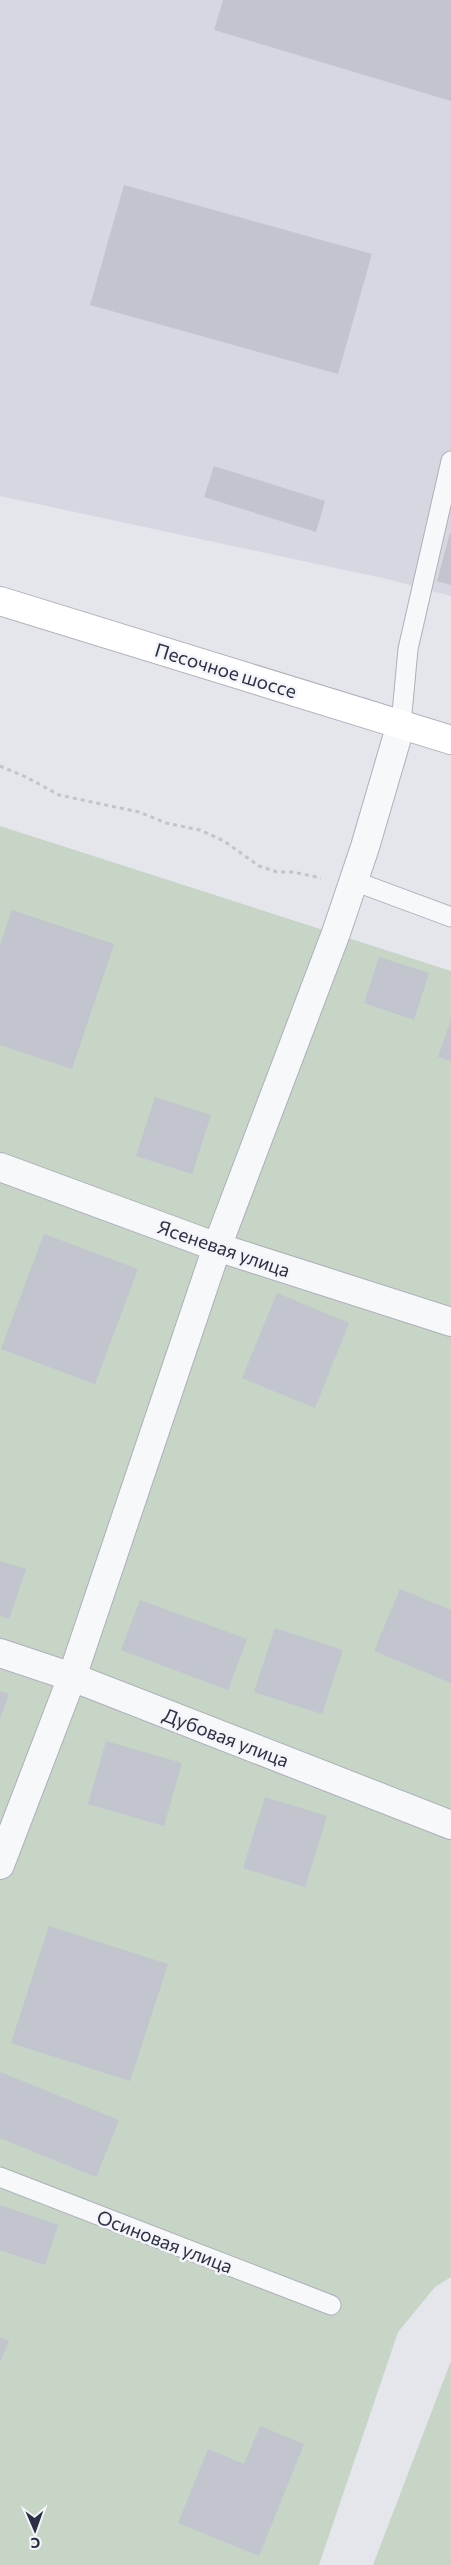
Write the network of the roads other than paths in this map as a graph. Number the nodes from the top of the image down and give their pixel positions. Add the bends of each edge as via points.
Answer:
1 (451, 461) edge
2 (0, 601) edge
3 (401, 724) junction
4 (451, 740) edge
5 (354, 881) junction
6 (451, 916) edge
7 (0, 1167) edge
8 (217, 1247) junction
9 (451, 1322) edge
10 (0, 1653) edge
11 (72, 1677) junction
12 (451, 1825) edge
13 (0, 1865) edge
14 (0, 2177) edge
15 (331, 2305) dead end

1 - 3 lane via 408,650
2 - 3 main road, Песочное шоссе
3 - 4 main road, Песочное шоссе
3 - 5 street
5 - 6 lane
5 - 8 street
7 - 8 street, Ясеневая улица
8 - 9 street, Ясеневая улица
8 - 11 street
10 - 11 street, Дубовая улица
11 - 12 street, Дубовая улица
11 - 13 street
14 - 15 lane, Осиновая улица

